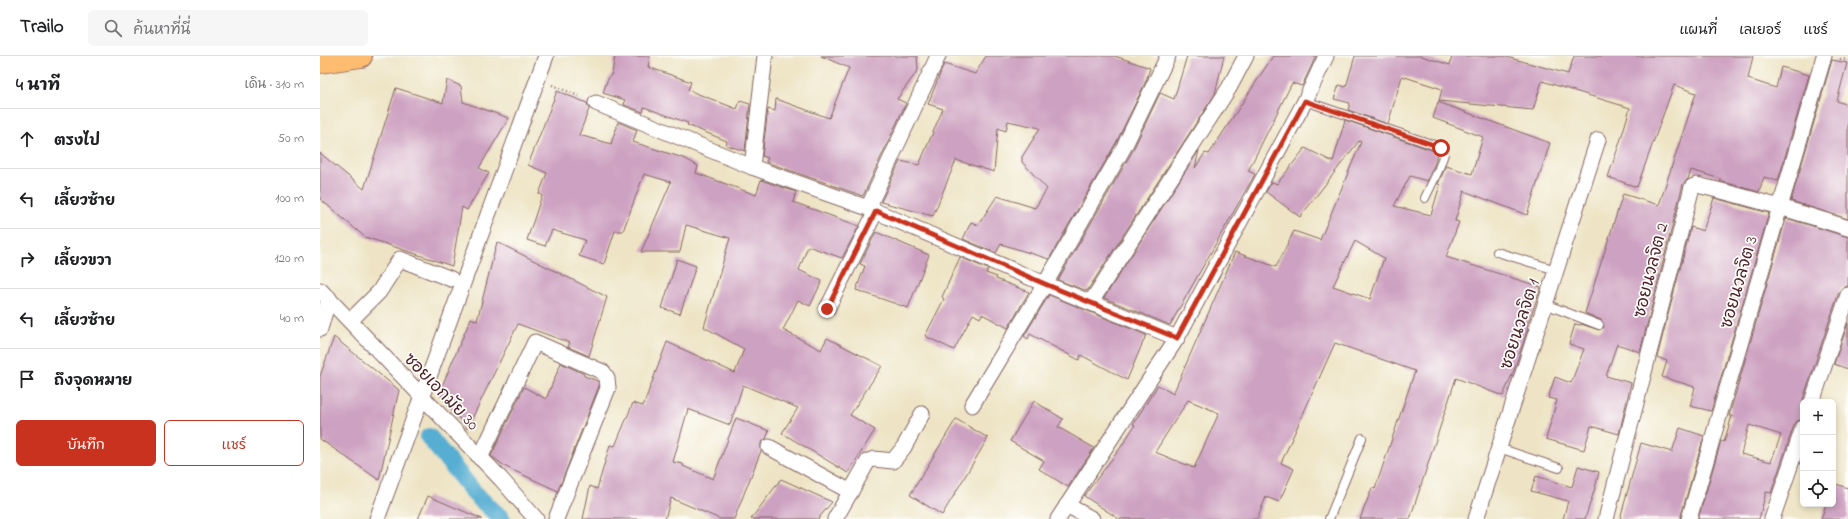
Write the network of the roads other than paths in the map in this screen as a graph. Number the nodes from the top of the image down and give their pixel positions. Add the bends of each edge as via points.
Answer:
1 (361, 56) edge
2 (546, 56) edge
3 (765, 56) edge
4 (938, 56) edge
5 (1168, 56) edge
6 (1246, 56) edge
7 (1326, 56) edge
8 (1824, 56) edge
9 (320, 62) edge
10 (1305, 101) junction
11 (596, 103) road end
12 (1598, 140) dead end
13 (752, 167) junction
14 (1424, 198) dead end
15 (1780, 207) junction
16 (872, 209) junction
17 (1848, 228) edge
18 (1496, 252) dead end
19 (1556, 270) junction
20 (451, 279) dead end
21 (1045, 284) junction
22 (324, 294) edge
23 (1848, 296) edge
24 (1091, 302) junction
25 (1545, 304) junction
26 (827, 309) dead end
27 (350, 320) junction
28 (1599, 325) dead end
29 (320, 329) edge
30 (1177, 338) junction
31 (420, 396) junction
32 (1813, 399) edge
33 (972, 405) dead end
34 (922, 414) dead end
35 (1801, 435) edge
36 (1362, 438) dead end
37 (769, 447) dead end
38 (1499, 448) junction
39 (480, 458) junction
40 (1559, 468) dead end
41 (851, 492) junction
42 (1067, 505) junction
43 (377, 519) edge
44 (536, 519) edge
45 (556, 519) edge
46 (835, 519) edge
47 (1058, 519) edge
48 (1092, 519) edge
49 (1329, 519) edge
50 (1476, 519) edge
51 (1606, 519) edge
52 (1689, 519) edge
53 (1772, 519) edge

1 - 9 main road
2 - 31 street
3 - 13 street
4 - 16 street
5 - 21 street via 1124,147
6 - 24 street via 1229,88
7 - 10 street
8 - 15 street, ซอยนวลจิต 3
10 - 14 lane via 1441,148 1444,154
10 - 30 street
11 - 13 street
12 - 19 street, ซอยนวลจิต 1
13 - 16 street
15 - 17 street, ซอยนวลจิต 2
15 - 51 street, ซอยนวลจิต 2 via 1697,185 1692,188
15 - 52 street, ซอยนวลจิต 3
16 - 21 street
16 - 26 street
18 - 19 lane
19 - 25 street, ซอยนวลจิต 1
20 - 27 street via 400,259 379,292
21 - 24 street
21 - 33 street
22 - 27 street, ซอยเอกมัย 30
22 - 29 street
23 - 32 street
24 - 30 street
25 - 28 lane
25 - 38 street, ซอยนวลจิต 1
27 - 31 street, ซอยเอกมัย 30
30 - 42 street
31 - 39 street, ซอยเอกมัย 30
31 - 43 street
34 - 41 street via 904,447 893,461 871,459
35 - 53 street
36 - 49 lane
37 - 41 street
38 - 40 lane
38 - 50 street, ซอยนวลจิต 1
39 - 44 street, ซอยเอกมัย 30
39 - 45 street via 535,342 603,372 608,378 608,388
41 - 46 street
42 - 47 street
42 - 48 street

